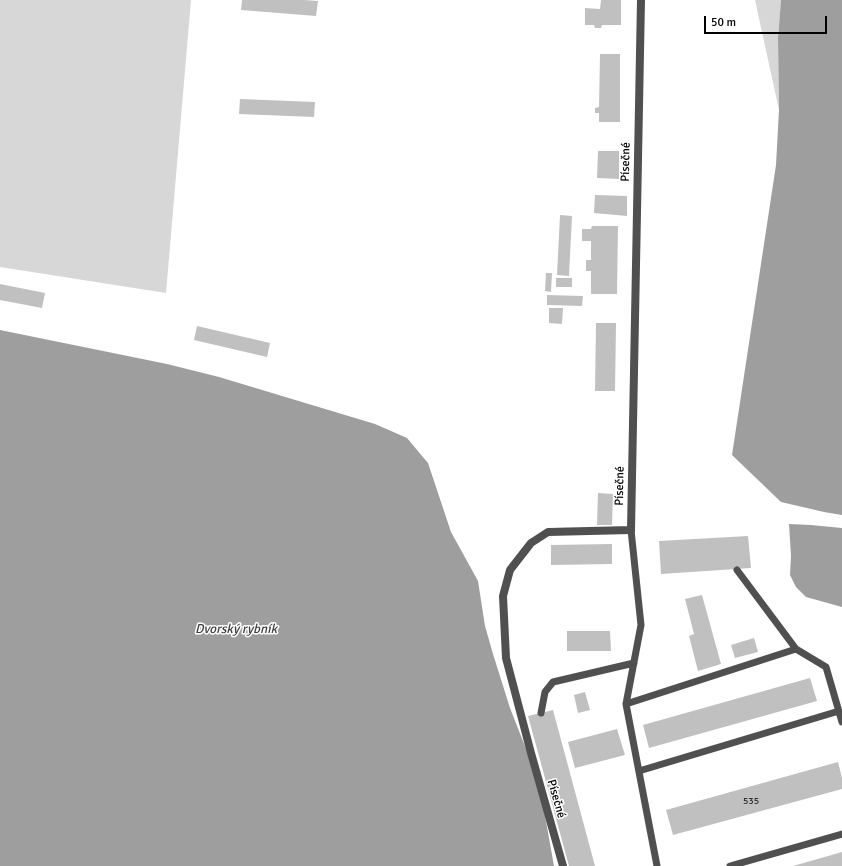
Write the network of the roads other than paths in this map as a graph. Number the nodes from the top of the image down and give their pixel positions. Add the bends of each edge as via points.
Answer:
1 (641, 0) edge
2 (631, 530) junction
3 (737, 570) dead end
4 (796, 649) junction
5 (634, 663) junction
6 (626, 704) junction
7 (839, 712) junction
8 (541, 713) dead end
9 (842, 722) edge
10 (639, 771) junction
11 (842, 834) edge
12 (563, 866) edge
13 (657, 866) edge
14 (730, 866) edge

1 - 2 street, Písečné
2 - 5 lane via 641,624
2 - 12 street, Písečné via 548,532 531,543 510,570 503,596 506,658
3 - 4 lane
4 - 6 lane
4 - 7 lane via 826,667
5 - 6 lane
5 - 8 lane via 553,682 545,692
6 - 10 lane
7 - 9 lane
7 - 10 lane
10 - 13 lane
11 - 14 lane

